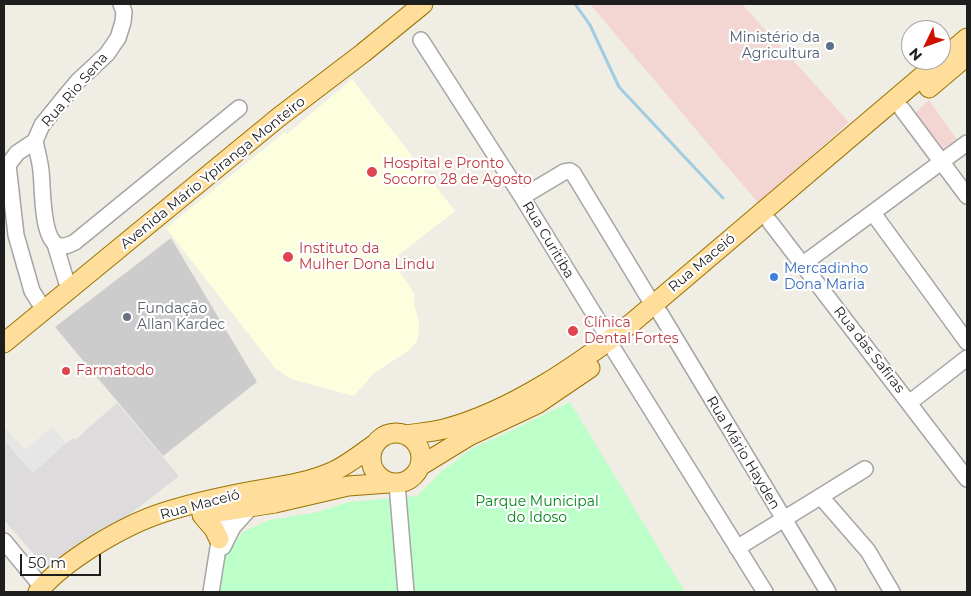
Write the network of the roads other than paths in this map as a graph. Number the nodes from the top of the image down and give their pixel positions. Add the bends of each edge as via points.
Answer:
1 (121, 4) edge
2 (423, 4) edge
3 (967, 38) edge
4 (421, 40) dead end
5 (967, 56) edge
6 (239, 108) dead end
7 (902, 110) junction
8 (35, 141) junction
9 (967, 143) edge
10 (941, 162) junction
11 (967, 196) edge
12 (522, 197) junction
13 (873, 213) junction
14 (770, 222) junction
15 (55, 244) junction
16 (803, 264) junction
17 (70, 290) junction
18 (656, 309) junction
19 (44, 310) junction
20 (967, 342) edge
21 (4, 343) edge
22 (612, 345) junction
23 (967, 358) edge
24 (532, 398) junction
25 (909, 403) junction
26 (406, 435) junction
27 (375, 444) junction
28 (420, 466) junction
29 (865, 469) dead end
30 (966, 474) edge
31 (393, 483) junction
32 (821, 497) junction
33 (246, 500) junction
34 (229, 510) junction
35 (202, 515) junction
36 (783, 519) junction
37 (4, 541) edge
38 (218, 548) junction
39 (737, 548) junction
40 (45, 590) edge
41 (211, 592) edge
42 (406, 592) edge
43 (765, 592) edge
44 (828, 592) edge
45 (892, 592) edge

1 - 8 street, Rua Rio Sena via 124,12 118,38 42,125
2 - 17 main road, Avenida Mário Ypiranga Monteiro
3 - 18 main road, Rua Maceió
4 - 12 street, Rua Curitiba
5 - 7 main road, Rua Maceió
6 - 15 street via 75,242 62,246
7 - 10 street
7 - 14 main road, Rua Maceió
8 - 15 street via 45,218
8 - 19 street, Rua Rio Sena via 14,156 8,165 8,176 16,235 32,291
9 - 10 street
10 - 11 street
10 - 13 street
12 - 18 street, Rua Mário Hayden via 567,171 573,173
12 - 22 street, Rua Curitiba
13 - 16 street
13 - 20 street
14 - 16 street, Rua das Safiras
14 - 18 main road, Rua Maceió
15 - 17 street
16 - 25 street, Rua das Safiras
17 - 19 main road, Avenida Mário Ypiranga Monteiro
18 - 22 main road, Rua Maceió
18 - 36 street, Rua Mário Hayden
19 - 21 main road, Avenida Mário Ypiranga Monteiro
22 - 24 main road, Rua Maceió via 590,354 552,386
22 - 39 street, Rua Curitiba
23 - 25 street
24 - 26 main road, Rua Maceió via 444,429
24 - 28 main road, Rua Maceió
25 - 30 street, Rua das Safiras
26 - 27 main road via 386,435
26 - 28 main road via 419,448
27 - 31 main road via 370,459 372,467 376,474
27 - 33 main road, Rua Maceió via 333,471
28 - 31 main road via 411,479
29 - 32 street
31 - 33 main road, Rua Maceió via 348,486 309,496
31 - 42 street
32 - 36 street
32 - 45 street via 868,551
33 - 34 main road, Rua Maceió
33 - 38 street
33 - 40 main road, Rua Maceió via 164,512 137,524 77,557
34 - 35 main road, Rua Maceió
34 - 38 street via 223,518
35 - 38 main road via 214,529
35 - 40 main road, Rua Maceió via 165,524 116,546
36 - 39 street
36 - 44 street, Rua Mário Hayden
37 - 40 street
38 - 41 street
39 - 43 street, Rua Curitiba

